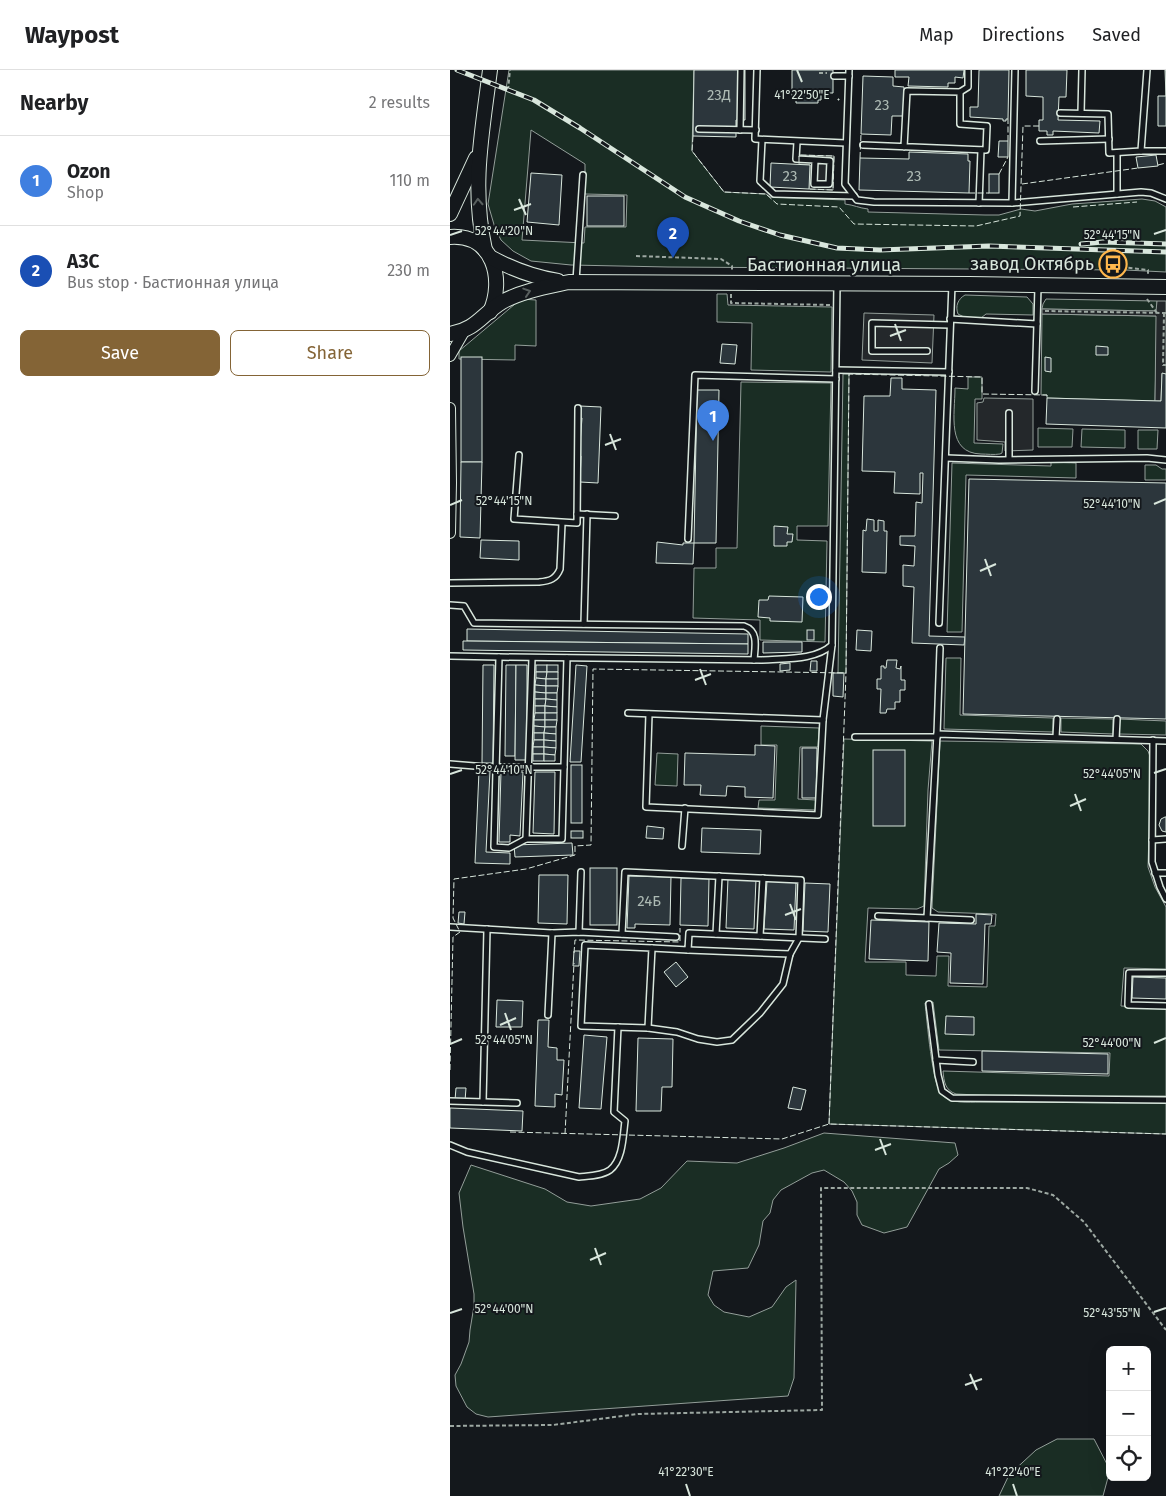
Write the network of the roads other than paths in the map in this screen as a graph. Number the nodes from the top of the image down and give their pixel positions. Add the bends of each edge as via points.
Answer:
1 (490, 70) edge
2 (741, 70) edge
3 (757, 70) edge
4 (968, 70) edge
5 (1015, 70) edge
6 (1082, 70) edge
7 (1147, 70) edge
8 (849, 73) edge
9 (832, 75) road end
10 (960, 92) junction
11 (1060, 113) dead end
12 (1081, 114) junction
13 (699, 129) dead end
14 (740, 130) junction
15 (756, 130) junction
16 (1109, 139) junction
17 (762, 140) junction
18 (1040, 141) dead end
19 (797, 142) junction
20 (846, 143) junction
21 (863, 145) dead end
22 (904, 146) junction
23 (981, 150) junction
24 (1141, 151) junction
25 (1166, 151) edge
26 (478, 153) junction
27 (1117, 153) junction
28 (815, 160) junction
29 (582, 175) dead end
30 (1117, 194) junction
31 (854, 196) junction
32 (1166, 199) edge
33 (979, 203) junction
34 (1012, 203) junction
35 (450, 214) edge
36 (450, 238) edge
37 (487, 254) junction
38 (572, 282) junction
39 (837, 283) junction
40 (952, 284) junction
41 (1038, 285) junction
42 (1166, 287) edge
43 (490, 313) junction
44 (950, 322) junction
45 (1037, 324) junction
46 (465, 330) junction
47 (450, 334) edge
48 (928, 351) dead end
49 (450, 356) edge
50 (836, 370) junction
51 (949, 372) junction
52 (836, 379) junction
53 (1035, 391) dead end
54 (450, 408) edge
55 (578, 408) dead end
56 (1009, 412) dead end
57 (519, 455) dead end
58 (946, 458) junction
59 (1009, 459) junction
60 (1166, 460) edge
61 (577, 514) junction
62 (587, 514) junction
63 (615, 516) dead end
64 (562, 523) junction
65 (450, 533) edge
66 (688, 539) dead end
67 (450, 583) edge
68 (450, 605) edge
69 (939, 623) dead end
70 (584, 624) junction
71 (832, 645) junction
72 (940, 648) dead end
73 (450, 656) edge
74 (499, 658) junction
75 (532, 658) junction
76 (567, 658) junction
77 (754, 660) junction
78 (628, 713) dead end
79 (649, 714) junction
80 (1057, 719) dead end
81 (1116, 719) dead end
82 (823, 720) junction
83 (937, 735) junction
84 (855, 737) dead end
85 (1056, 737) junction
86 (1116, 739) junction
87 (1153, 740) junction
88 (1166, 741) edge
89 (450, 764) edge
90 (529, 766) junction
91 (497, 767) junction
92 (564, 767) junction
93 (685, 808) junction
94 (526, 839) junction
95 (1166, 839) edge
96 (1152, 840) junction
97 (682, 846) dead end
98 (581, 872) dead end
99 (1155, 873) junction
100 (1166, 873) edge
101 (718, 876) junction
102 (763, 878) junction
103 (1166, 899) edge
104 (878, 916) dead end
105 (927, 918) junction
106 (972, 920) dead end
107 (450, 927) edge
108 (487, 929) junction
109 (579, 932) junction
110 (552, 933) junction
111 (622, 934) junction
112 (716, 934) junction
113 (760, 936) junction
114 (676, 937) dead end
115 (799, 938) junction
116 (825, 939) dead end
117 (652, 948) junction
118 (688, 950) junction
119 (790, 954) junction
120 (1166, 973) edge
121 (929, 1004) dead end
122 (1166, 1006) edge
123 (548, 1015) dead end
124 (618, 1027) junction
125 (648, 1028) junction
126 (936, 1060) junction
127 (973, 1062) dead end
128 (1166, 1100) edge
129 (450, 1101) edge
130 (483, 1102) junction
131 (516, 1103) dead end
132 (450, 1145) edge

1 - 26 main road
2 - 14 lane
3 - 15 lane
4 - 10 lane via 968,87
5 - 34 lane
6 - 12 lane
7 - 24 lane
8 - 9 lane
8 - 20 lane
10 - 22 lane via 908,92
10 - 23 lane via 960,124 987,126 986,150
11 - 12 lane
12 - 16 lane via 1108,114
13 - 14 lane
14 - 15 lane
15 - 17 lane via 755,139
16 - 18 lane
16 - 27 lane via 1109,153
17 - 19 lane
17 - 31 lane via 760,180 774,194
19 - 20 lane
19 - 28 lane via 796,160
20 - 31 lane via 845,184
21 - 22 lane
22 - 23 lane
23 - 33 lane
24 - 25 lane
24 - 27 lane
26 - 35 main road
37 -> 26 main road via 477,200
27 - 30 lane
28 - 28 lane via 814,184 830,184 830,161
29 - 38 lane
30 - 32 lane via 1141,192
30 - 34 lane
31 - 33 lane via 857,200 874,202
33 - 34 lane
36 - 37 main road via 467,238
37 - 38 main road via 513,269 538,278
37 - 43 main road via 496,272 497,286
38 - 39 main road, Бастионная улица
43 -> 38 main road, Бастионная улица via 518,295
39 - 40 main road, Бастионная улица
39 - 50 lane
40 - 41 main road, Бастионная улица
40 - 44 lane
41 - 42 main road, Бастионная улица
41 - 45 lane
43 - 46 main road, Бастионная улица
44 - 45 lane
44 - 48 lane via 872,323 872,351
44 - 51 lane
45 - 53 lane
46 - 47 main road, Бастионная улица
46 - 49 street
50 - 51 lane
50 - 52 lane
51 - 58 lane
52 - 66 lane via 695,375
52 - 71 lane
54 - 65 street
55 - 61 lane
56 - 59 lane
57 - 64 lane via 514,519
58 - 59 lane
58 - 69 lane
59 - 60 lane
61 - 62 lane
61 - 64 lane via 577,523
62 - 63 lane
62 - 70 lane
64 - 67 lane via 560,569 553,579
68 - 70 lane via 464,606 474,623
70 - 77 lane via 744,626 755,637
71 - 77 lane via 825,651 804,657
71 - 82 lane
72 - 83 lane
73 - 74 lane
74 - 75 lane
74 - 91 lane
75 - 76 lane
75 - 90 lane
76 - 77 lane
76 - 92 lane
78 - 79 lane
79 - 82 lane
79 - 93 lane via 646,807
80 - 85 lane
81 - 86 lane
82 - 93 lane via 818,815
83 - 84 lane
83 - 85 lane
83 - 105 lane
85 - 86 lane
86 - 87 lane
87 - 88 lane
87 - 96 lane
89 - 91 lane
90 - 91 lane
90 - 92 lane
90 - 94 lane
91 - 94 lane via 494,847 509,848
92 - 94 lane via 562,838
93 - 97 lane
95 - 96 lane
96 - 99 lane
98 - 109 lane
99 - 100 lane
99 - 103 lane
101 - 102 lane
101 - 111 lane via 625,872
101 - 112 lane
102 - 113 lane
102 - 115 lane via 802,880
104 - 105 lane
105 - 106 lane
107 - 108 lane
108 - 110 lane
108 - 130 lane
109 - 110 lane
109 - 111 lane
110 - 123 lane
111 - 114 lane
112 - 113 lane
112 - 118 lane via 689,933
113 - 115 lane
115 - 116 lane
115 - 119 lane
117 - 118 lane
117 - 124 lane via 585,946 581,1026
117 - 125 lane
118 - 119 lane
119 - 125 lane via 783,984 760,1013 732,1040 717,1042
120 - 122 lane via 1129,973 1128,1005
121 - 126 lane
124 - 125 lane
124 - 132 lane via 614,1112 625,1121 621,1153 610,1170 596,1176 579,1177 467,1152
126 - 127 lane
126 - 128 lane via 942,1091 952,1098
129 - 130 lane
130 - 131 lane

